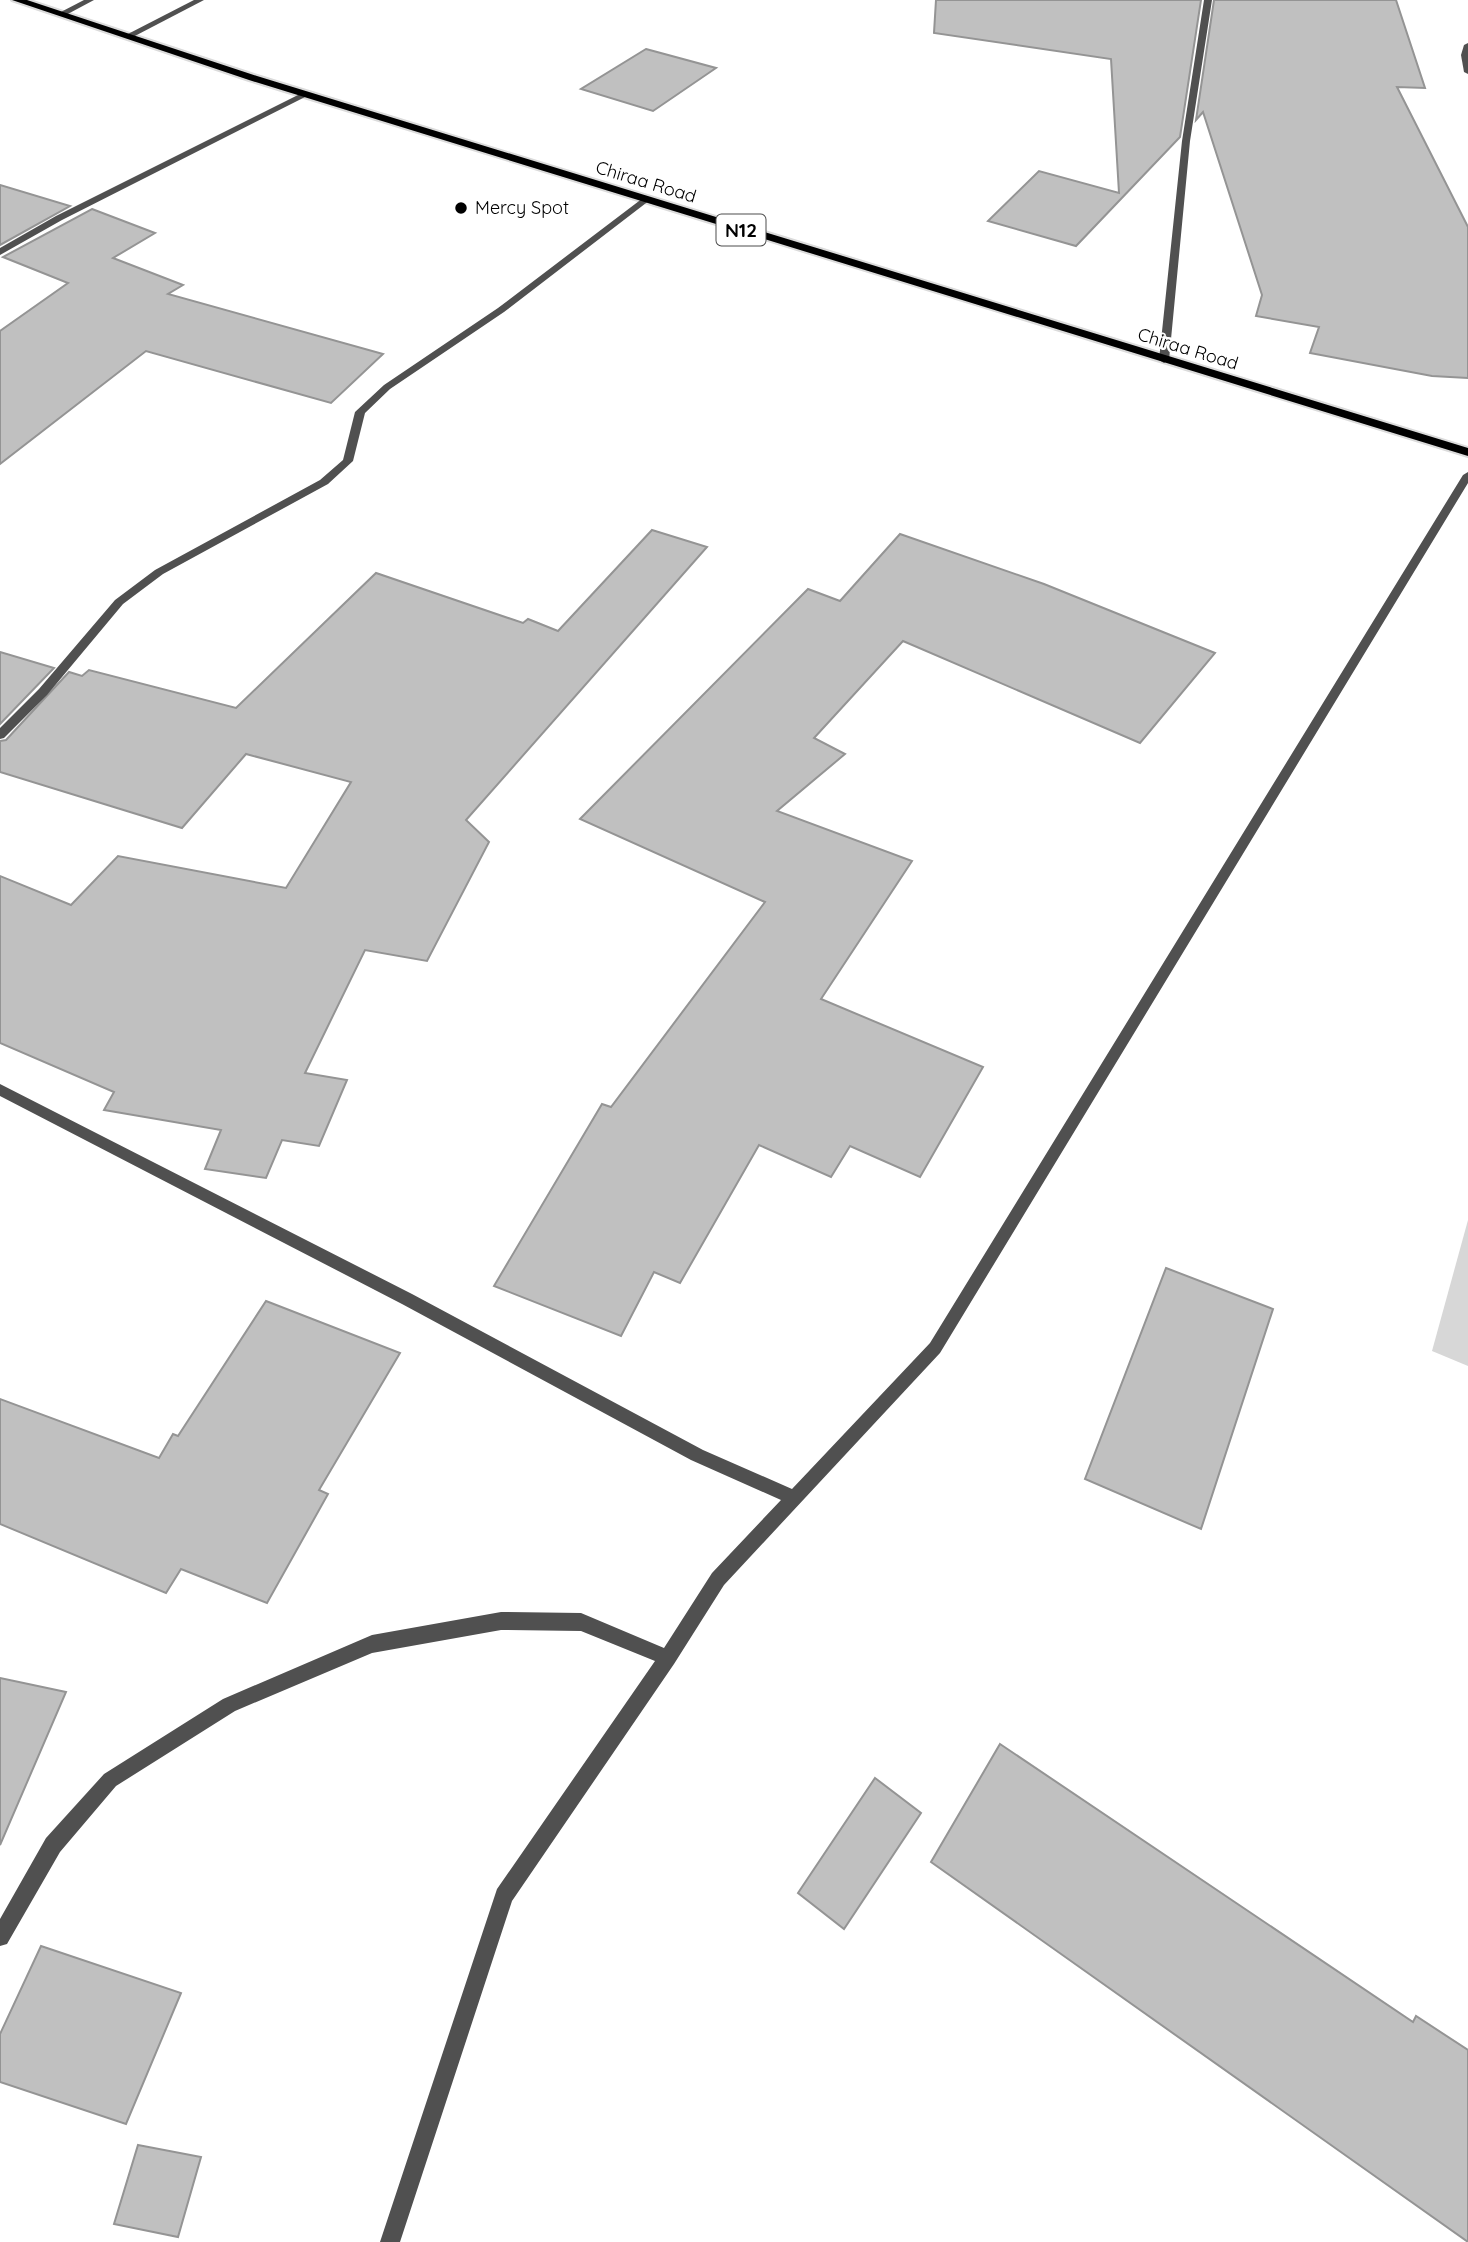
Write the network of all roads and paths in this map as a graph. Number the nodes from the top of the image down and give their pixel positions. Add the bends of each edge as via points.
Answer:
1 (17, 0) edge
2 (90, 0) edge
3 (200, 0) edge
4 (1208, 0) edge
5 (61, 15) junction
6 (128, 36) junction
7 (1468, 45) edge
8 (1468, 72) edge
9 (307, 94) junction
10 (646, 200) junction
11 (0, 253) edge
12 (1164, 360) junction
13 (1468, 452) edge
14 (1468, 475) edge
15 (0, 735) edge
16 (0, 1090) edge
17 (792, 1497) junction
18 (668, 1658) junction
19 (0, 1937) edge
20 (390, 2242) edge

1 - 5 highway, Chiraa Road / N12
2 - 5 street
3 - 6 street
4 - 12 street via 1186,141
5 - 6 highway, Chiraa Road / N12
6 - 9 highway, Chiraa Road / N12
7 - 8 street
9 - 10 highway, Chiraa Road / N12
9 - 11 street via 59,218
10 - 12 highway, Chiraa Road / N12
10 - 15 street via 500,310 387,387 360,412 348,461 324,482 159,572 119,602
12 - 13 highway, Chiraa Road / N12
14 - 17 street via 935,1348
16 - 17 street via 407,1299 697,1455
17 - 18 street via 718,1579
18 - 19 street via 581,1622 501,1620 372,1644 229,1705 110,1780 52,1845
18 - 20 street via 503,1896

